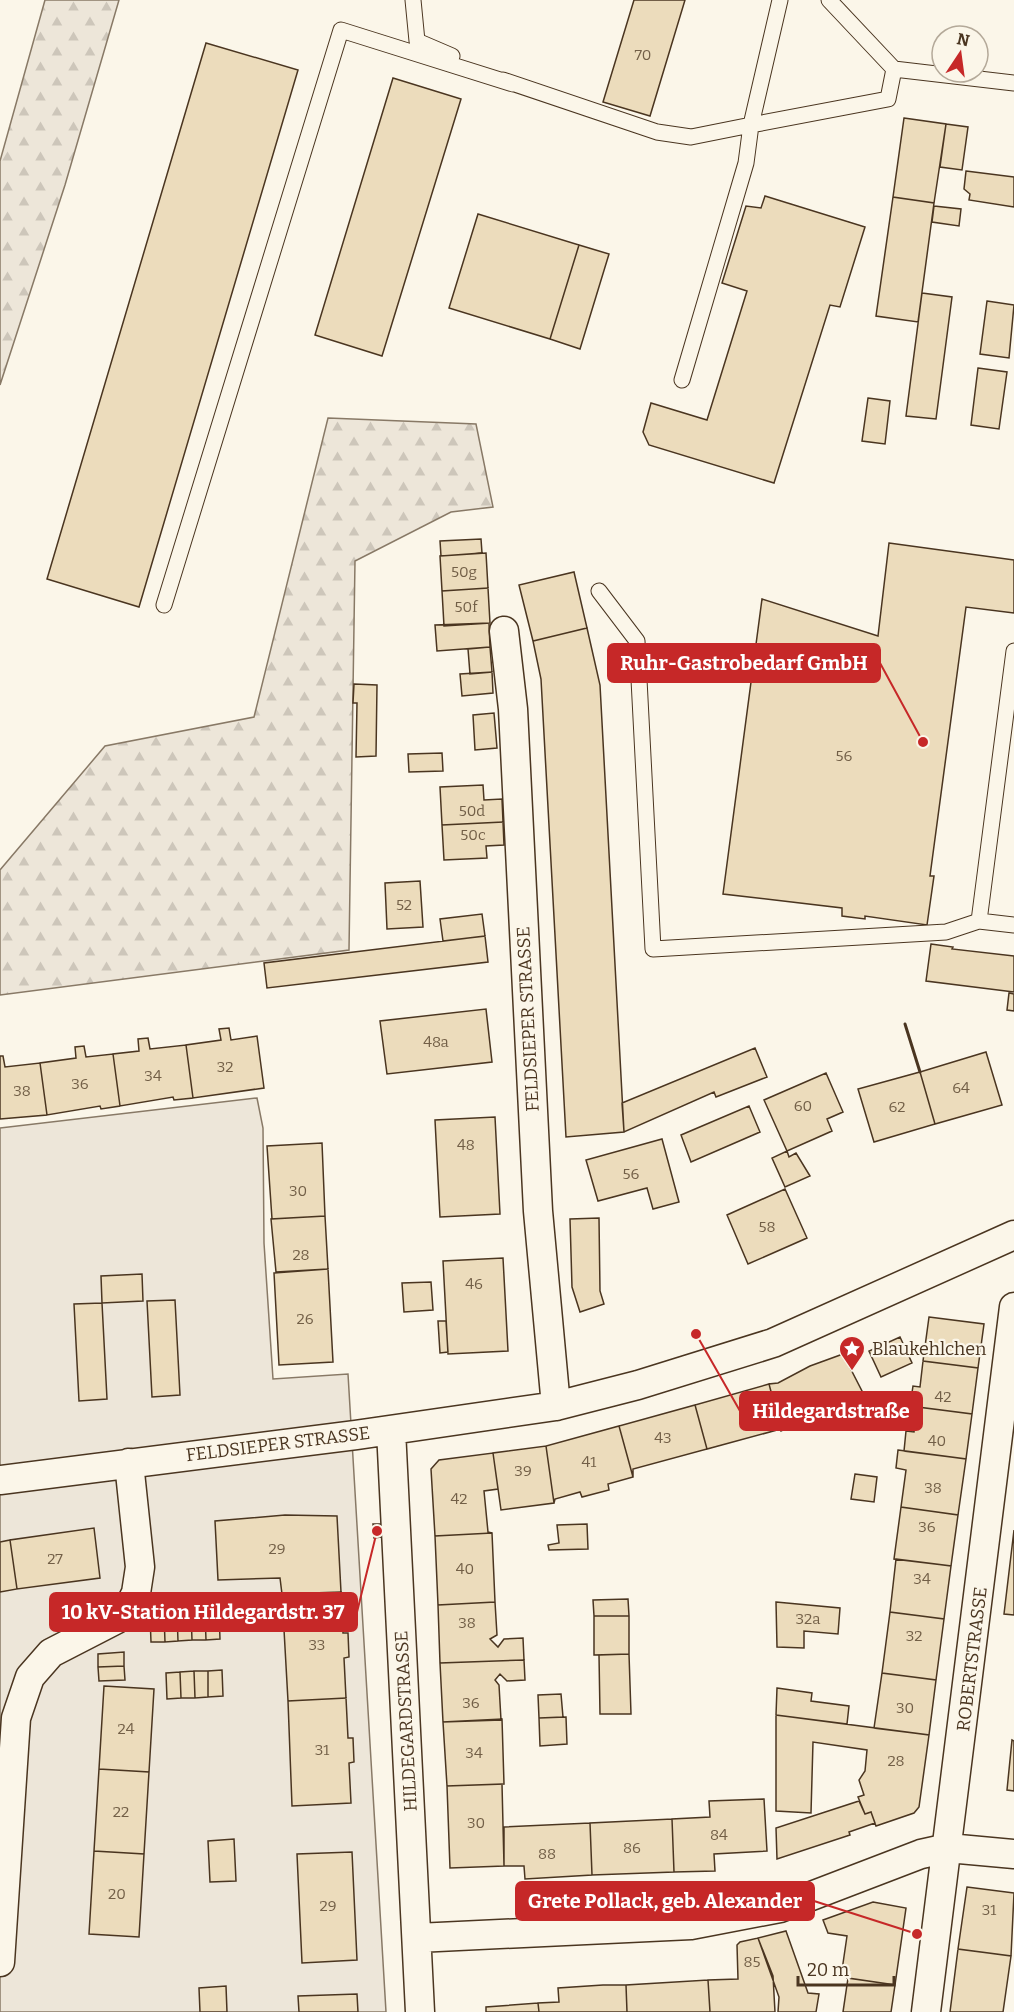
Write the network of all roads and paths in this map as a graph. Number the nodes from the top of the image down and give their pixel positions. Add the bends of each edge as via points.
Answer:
1 (413, 0) edge
2 (780, 0) edge
3 (829, 0) edge
4 (894, 69) junction
5 (1014, 83) edge
6 (513, 84) junction
7 (752, 126) junction
8 (682, 380) dead end
9 (599, 591) dead end
10 (164, 605) dead end
11 (504, 631) dead end
12 (1014, 651) edge
13 (979, 921) junction
14 (1014, 925) edge
15 (1014, 1235) edge
16 (1014, 1306) edge
17 (556, 1406) junction
18 (390, 1430) junction
19 (129, 1463) junction
20 (0, 1480) edge
21 (948, 1848) junction
22 (1014, 1854) edge
23 (417, 1938) junction
24 (0, 1962) edge
25 (420, 2012) edge
26 (926, 2012) edge

1 - 6 lane via 417,41
2 - 7 lane
3 - 4 lane
4 - 5 lane
4 - 7 lane via 888,99
6 - 7 lane via 657,132 691,137
6 - 10 lane via 341,30
7 - 8 lane via 746,163
9 - 13 lane via 637,641 653,949 946,932
11 - 17 street, FELDSIEPER STRASSE via 513,709 538,1211
12 - 13 lane
13 - 14 lane
15 - 17 street, FELDSIEPER STRASSE via 772,1343
16 - 21 street, ROBERTSTRASSE
17 - 18 street, FELDSIEPER STRASSE
18 - 19 street, FELDSIEPER STRASSE
18 - 23 street, HILDEGARDSTRASSE
19 - 20 street, FELDSIEPER STRASSE
19 - 24 street via 140,1567 136,1593 117,1618 51,1653 30,1677 16,1718
21 - 22 street
21 - 23 street via 921,1854 780,1908 691,1925
21 - 26 street, ROBERTSTRASSE
23 - 25 street, HILDEGARDSTRASSE

